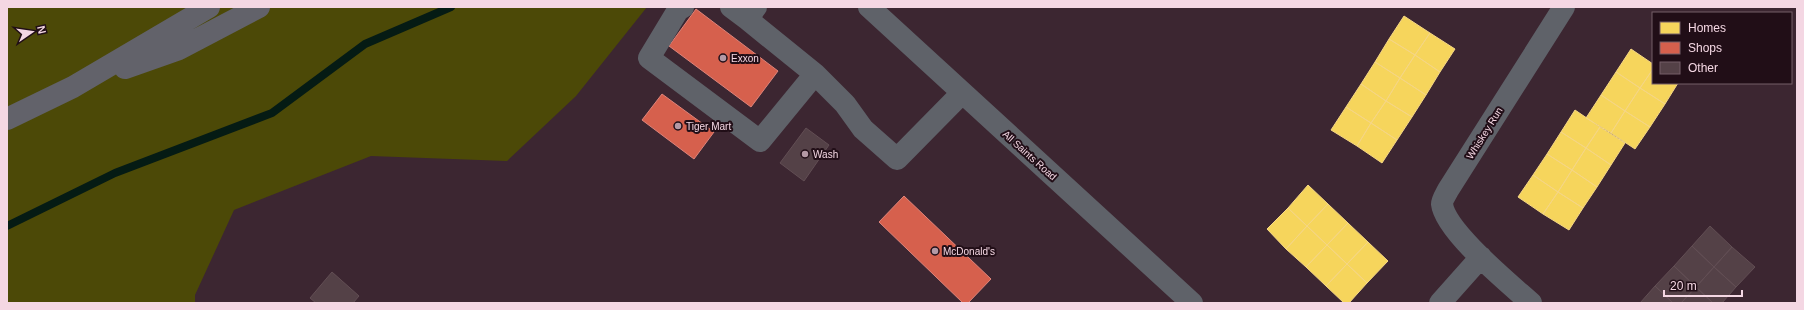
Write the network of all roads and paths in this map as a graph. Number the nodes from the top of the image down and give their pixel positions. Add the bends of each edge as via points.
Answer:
1 (209, 7) edge
2 (259, 7) edge
3 (683, 7) edge
4 (868, 7) edge
5 (1564, 7) edge
6 (744, 11) edge
7 (815, 74) junction
8 (73, 87) junction
9 (962, 92) junction
10 (7, 119) edge
11 (1481, 257) junction
12 (1192, 303) edge
13 (1440, 303) edge
14 (1530, 303) edge

1 - 8 main road
2 - 8 main road via 179,49
3 - 7 street via 678,10 649,58 760,142
4 - 9 street, All Saints Road
5 - 11 street, Whiskey Run via 1442,202 1444,213 1452,226
6 - 7 street
7 - 9 street via 845,104 863,129 897,159
8 - 10 main road
9 - 12 street, All Saints Road
11 - 13 street
11 - 14 street, Whiskey Run

